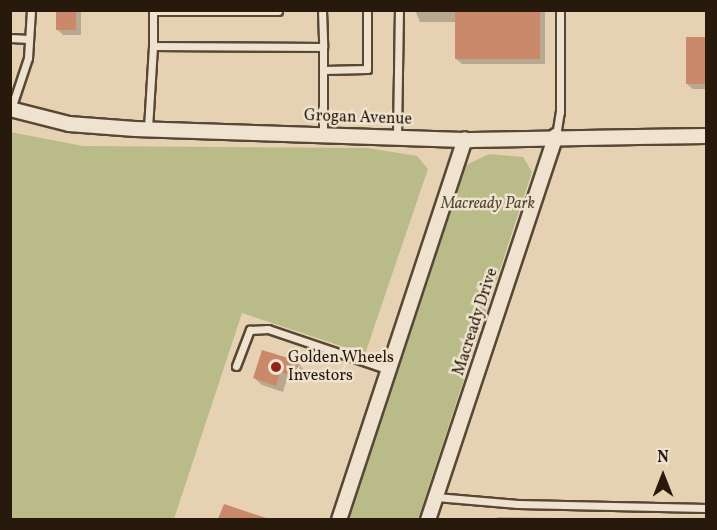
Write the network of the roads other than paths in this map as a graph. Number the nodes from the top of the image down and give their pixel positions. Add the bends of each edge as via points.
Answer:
1 (31, 10) edge
2 (322, 10) edge
3 (367, 10) edge
4 (399, 10) edge
5 (560, 10) edge
6 (166, 11) edge
7 (278, 11) edge
8 (10, 38) edge
9 (29, 39) junction
10 (153, 46) junction
11 (323, 47) junction
12 (324, 70) junction
13 (11, 109) edge
14 (148, 128) junction
15 (323, 134) junction
16 (398, 136) junction
17 (556, 136) junction
18 (706, 136) edge
19 (465, 140) junction
20 (236, 366) dead end
21 (389, 370) junction
22 (436, 497) junction
23 (706, 508) edge
24 (339, 519) edge
25 (428, 519) edge

1 - 9 lane
2 - 11 lane
3 - 12 lane via 367,69
4 - 16 lane
5 - 17 lane via 560,112
6 - 7 lane
6 - 10 lane via 153,11
8 - 9 lane
9 - 13 lane via 28,58
10 - 11 lane
10 - 14 lane
11 - 12 lane
12 - 15 lane
13 - 14 street, Grogan Avenue via 69,124
14 - 15 street, Grogan Avenue
15 - 16 street, Grogan Avenue
16 - 19 street, Grogan Avenue
17 - 18 street, Grogan Avenue
17 - 19 street, Grogan Avenue
17 - 22 street, Macready Drive
19 - 21 street
20 - 21 lane via 250,330 268,329
21 - 24 street
22 - 23 lane via 518,504
22 - 25 street, Macready Drive

